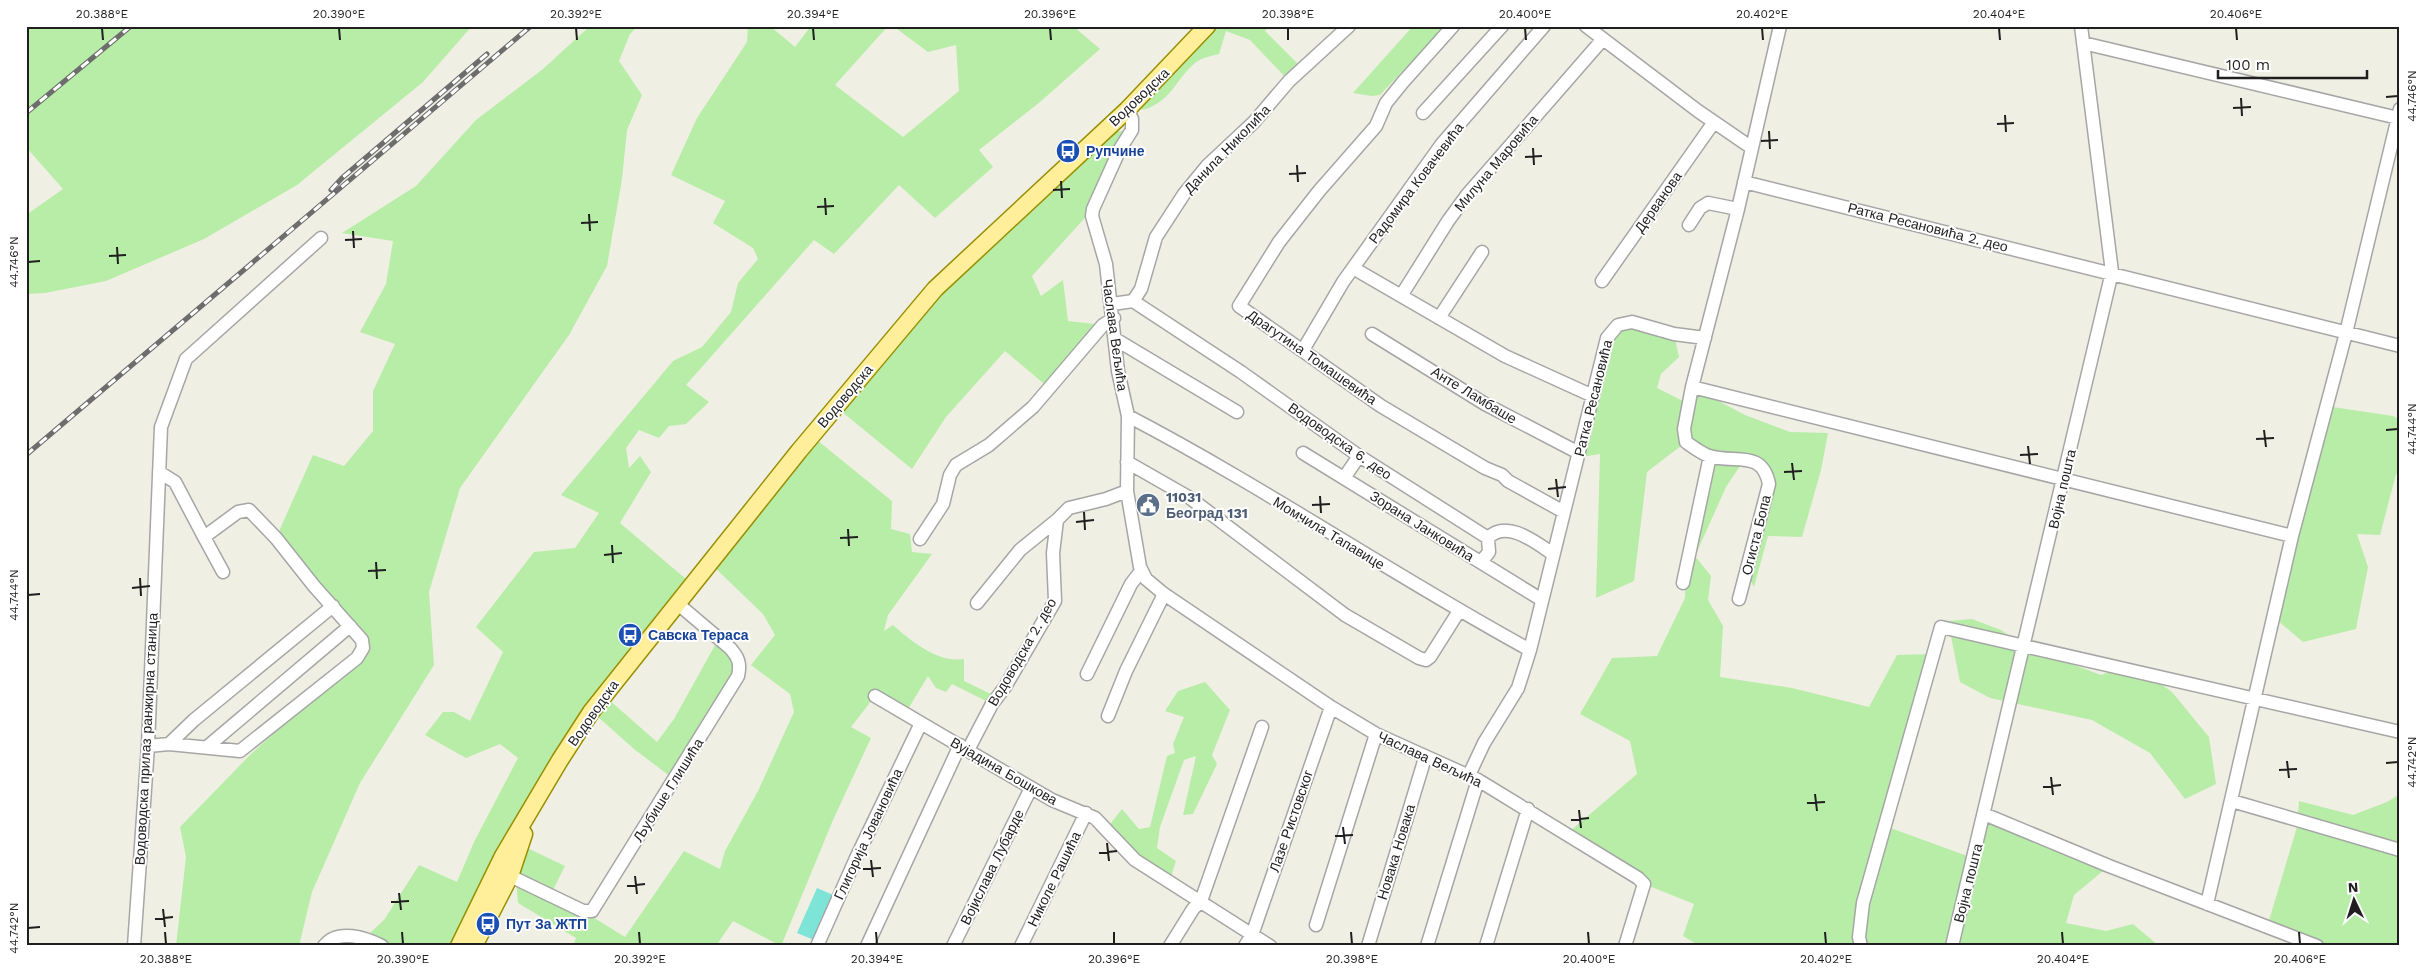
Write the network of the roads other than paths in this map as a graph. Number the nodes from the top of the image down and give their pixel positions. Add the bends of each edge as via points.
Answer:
1 (1207, 26) edge
2 (1348, 26) edge
3 (1453, 26) edge
4 (1502, 26) edge
5 (1544, 26) edge
6 (1586, 26) edge
7 (1780, 26) edge
8 (2081, 26) edge
9 (1603, 39) junction
10 (2083, 43) junction
11 (1127, 110) junction
12 (1423, 113) dead end
13 (2399, 114) edge
14 (1714, 122) junction
15 (2396, 142) edge
16 (1752, 148) junction
17 (1744, 182) junction
18 (1738, 209) junction
19 (1689, 225) dead end
20 (321, 238) dead end
21 (1482, 252) dead end
22 (1353, 268) junction
23 (2112, 272) junction
24 (1602, 281) dead end
25 (1401, 296) junction
26 (1133, 301) junction
27 (1112, 304) junction
28 (1114, 318) junction
29 (1439, 318) junction
30 (2346, 333) junction
31 (1372, 334) dead end
32 (1705, 338) junction
33 (1115, 339) junction
34 (2400, 346) edge
35 (1304, 350) junction
36 (1692, 387) junction
37 (1593, 396) junction
38 (1237, 412) dead end
39 (1128, 416) junction
40 (1303, 453) dead end
41 (1579, 453) junction
42 (1359, 456) junction
43 (1710, 456) junction
44 (1126, 462) junction
45 (159, 472) junction
46 (1344, 478) junction
47 (2064, 479) junction
48 (1128, 491) junction
49 (1564, 512) junction
50 (1057, 520) junction
51 (2292, 536) junction
52 (204, 537) junction
53 (1488, 538) junction
54 (920, 540) dead end
55 (1553, 554) junction
56 (1481, 562) junction
57 (1141, 571) junction
58 (223, 572) dead end
59 (1682, 584) dead end
60 (1164, 594) junction
61 (1740, 599) dead end
62 (1542, 600) junction
63 (978, 603) dead end
64 (678, 604) junction
65 (333, 606) junction
66 (1458, 611) junction
67 (350, 626) junction
68 (2024, 646) junction
69 (1530, 650) junction
70 (1087, 674) dead end
71 (875, 696) dead end
72 (2255, 699) junction
73 (1330, 707) junction
74 (1108, 716) dead end
75 (921, 722) junction
76 (1262, 728) dead end
77 (2400, 732) edge
78 (1376, 734) junction
79 (169, 744) junction
80 (148, 746) junction
81 (207, 747) junction
82 (964, 747) junction
83 (1425, 758) junction
84 (1473, 778) junction
85 (1031, 788) junction
86 (2232, 801) junction
87 (532, 808) junction
88 (1528, 809) junction
89 (1086, 813) junction
90 (1984, 814) junction
91 (2400, 850) edge
92 (510, 876) junction
93 (1202, 902) junction
94 (2207, 904) junction
95 (1316, 925) dead end
96 (1248, 940) edge
97 (2310, 945) edge
98 (134, 946) edge
99 (324, 946) edge
100 (382, 946) edge
101 (458, 946) edge
102 (474, 946) edge
103 (817, 946) edge
104 (867, 946) edge
105 (953, 946) edge
106 (1021, 946) edge
107 (1170, 946) edge
108 (1270, 946) edge
109 (1368, 946) edge
110 (1427, 946) edge
111 (1486, 946) edge
112 (1625, 946) edge
113 (1861, 946) edge
114 (1952, 946) edge

1 - 11 main road, Водоводска
2 - 26 street, Данила Николића via 1289,82 1184,194 1156,236 1141,290
3 - 35 street, Драгутина Томашевића via 1386,103 1376,126 1318,191 1279,242 1239,306
4 - 12 street
5 - 22 street, Радомира Ковачевића via 1441,145
6 - 9 street
7 - 16 street
8 - 10 street, Војна пошта
9 - 14 street
9 - 25 street, Милуна Маровића via 1468,195
10 - 13 street
10 - 23 street, Војна пошта
11 - 27 street, Часлава Вељића via 1132,119 1132,130 1120,149 1092,216 1106,264
11 - 64 main road, Водоводска via 935,289 799,451
13 - 15 street
14 - 16 street
14 - 24 street, Дерванова
15 - 30 street
16 - 17 street
17 - 18 street
17 - 23 street, Ратка Ресановића 2. део
18 - 19 street via 1708,203 1700,208
18 - 32 street
20 - 45 street, Водоводска прилаз ранжирна станица via 186,359 161,427
21 - 29 street
22 - 25 street
22 - 35 street, Радомира Ковачевића
23 - 30 street, Ратка Ресановића 2. део
23 - 47 street, Војна пошта
25 - 29 street
26 - 27 street
26 - 42 street, Водоводска 6. део via 1241,372
27 - 28 street, Часлава Вељића
28 - 33 street, Часлава Вељића
28 - 54 street via 1103,326 1033,406 989,445 956,465 950,475 943,504
29 - 37 street via 1517,362
30 - 34 street, Ратка Ресановића 2. део
30 - 51 street
31 - 41 street, Анте Ламбаше via 1485,404
32 - 36 street, Огиста Бопа
32 - 37 street, Ратка Ресановића via 1674,334 1632,322 1618,325 1606,338
33 - 38 street
33 - 39 street, Часлава Вељића
35 - 49 street, Драгутина Томашевића via 1381,406
36 - 43 street, Огиста Бопа via 1684,429 1686,442
36 - 47 street
37 - 41 street, Ратка Ресановића
39 - 44 street, Часлава Вељића
39 - 66 street, Момчила Тапавице via 1208,459
40 - 46 street, Зорана Јанковића
41 - 49 street, Ратка Ресановића
42 - 46 street
42 - 53 street, Водоводска 6. део
43 - 59 street
43 - 61 street, Огиста Бопа via 1761,465 1769,484
44 - 48 street, Часлава Вељића
44 - 66 street via 1190,498 1345,615 1419,658 1426,660 1430,657
45 - 52 street via 175,482
45 - 80 street, Водоводска прилаз ранжирна станица
46 - 56 street, Зорана Јанковића
47 - 51 street
47 - 68 street, Војна пошта
48 - 50 street via 1069,508
48 - 57 street, Часлава Вељића
49 - 55 street, Ратка Ресановића
50 - 63 street via 1020,550
50 - 82 street, Водоводска 2. део via 1053,553 1055,601 1005,687
51 - 72 street
52 - 58 street
52 - 65 street via 238,512 249,510
53 - 55 street via 1498,532 1516,532
53 - 56 street via 1488,552
55 - 62 street, Ратка Ресановића
56 - 62 street, Зорана Јанковића
57 - 60 street, Часлава Вељића
57 - 70 street via 1130,584
60 - 73 street, Часлава Вељића
60 - 74 street
62 - 69 street, Ратка Ресановића
64 - 87 main road, Водоводска via 591,712
64 - 92 street, Љубише Глишића via 730,648 740,666 738,676 690,757 592,911 584,911
65 - 67 street
65 - 79 street
66 - 69 street, Момчила Тапавице
67 - 81 street
67 - 81 street via 362,640 363,648 357,658 240,750
68 - 72 street
68 - 90 street, Војна пошта
68 - 113 street via 1940,627 1863,903
69 - 84 street, Ратка Ресановића via 1518,688 1484,743
71 - 75 street, Вујадина Бошкова
72 - 77 street
72 - 86 street
73 - 78 street, Часлава Вељића
73 - 96 street, Лазе Ристовског
75 - 82 street, Вујадина Бошкова
75 - 103 street, Глигорија Јовановића
76 - 93 street
78 - 83 street, Часлава Вељића
78 - 95 street
79 - 80 street
79 - 81 street
80 - 98 street, Водоводска прилаз ранжирна станица
82 - 85 street, Вујадина Бошкова
82 - 104 street, Водоводска 2. део
83 - 84 street, Часлава Вељића
83 - 109 street, Новака Новака
84 - 88 street, Часлава Вељића
84 - 110 street, Ратка Ресановића
85 - 89 street, Вујадина Бошкова
85 - 105 street, Војислава Лубарде
86 - 91 street
86 - 94 street
87 - 92 main road, Водоводска
87 - 101 main road, Водоводска via 503,856
88 - 111 street
88 - 112 street, Часлава Вељића via 1644,884
89 - 93 street, Вујадина Бошкова via 1107,828 1135,860
89 - 106 street, Николе Рашића
90 - 94 street
90 - 114 street, Војна пошта
92 - 102 main road, Водоводска
93 - 96 street, Вујадина Бошкова
93 - 107 street
94 - 97 street
96 - 108 street, Вујадина Бошкова
99 - 100 street via 334,938 351,936

